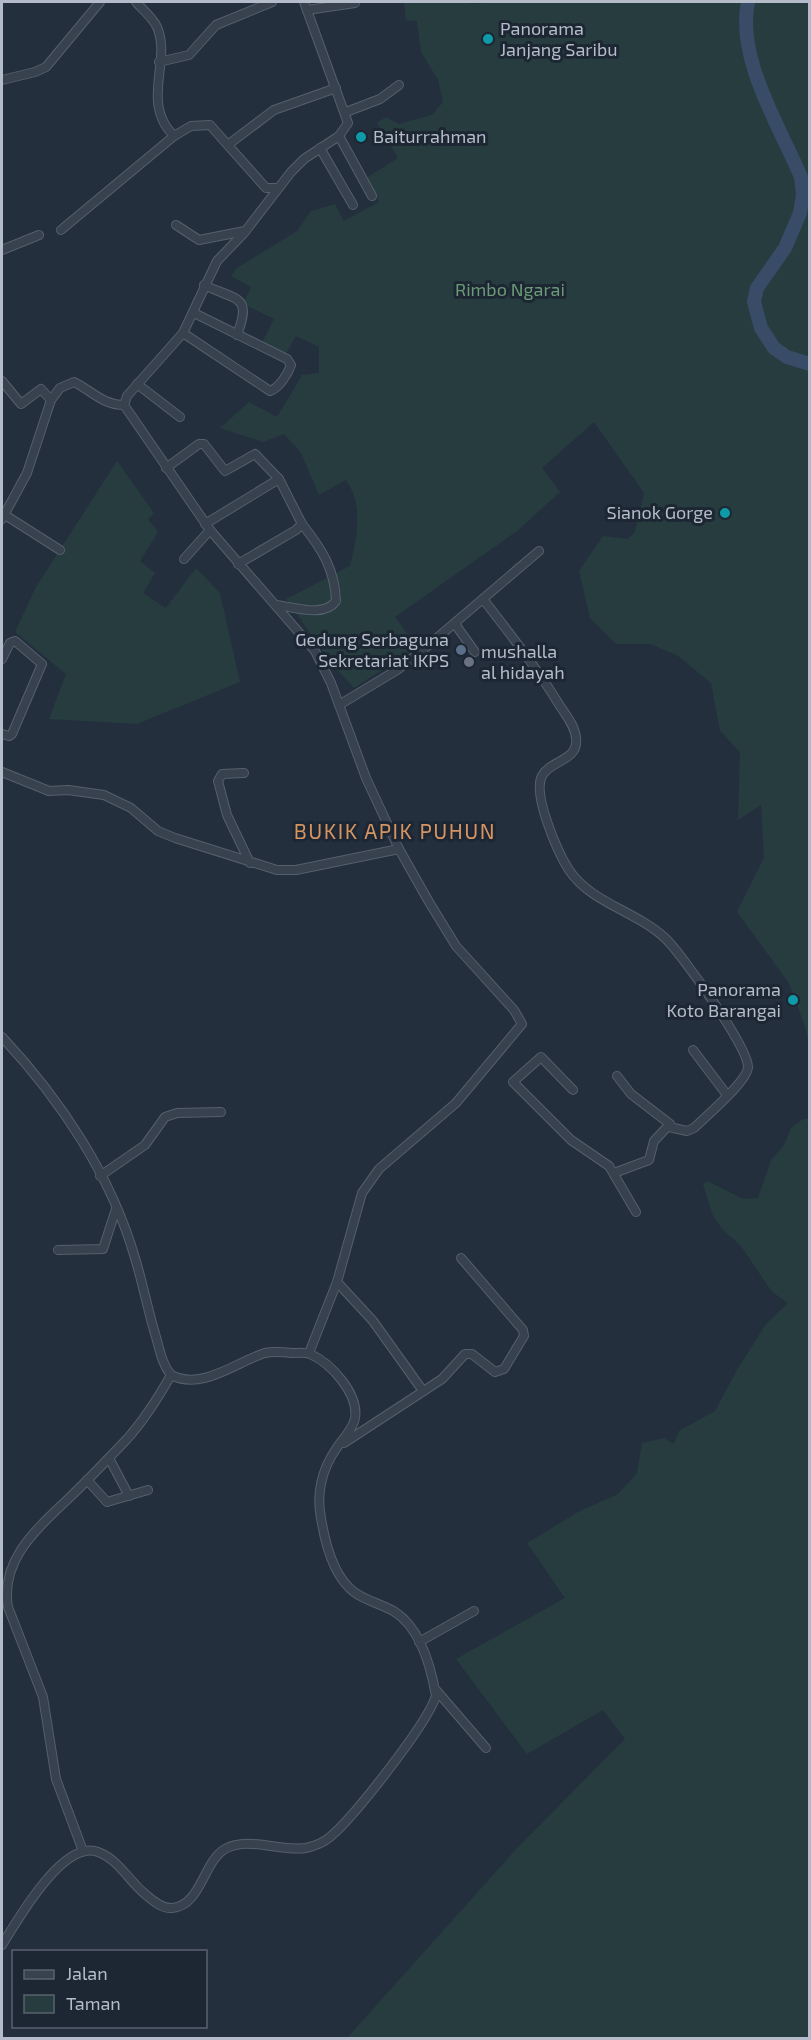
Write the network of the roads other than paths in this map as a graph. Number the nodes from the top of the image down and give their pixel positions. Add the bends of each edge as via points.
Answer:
1 (100, 2) edge
2 (136, 2) edge
3 (272, 2) edge
4 (355, 3) edge
5 (305, 6) edge
6 (159, 62) junction
7 (2, 80) edge
8 (399, 85) dead end
9 (336, 88) junction
10 (345, 112) junction
11 (174, 136) junction
12 (339, 136) junction
13 (229, 144) junction
14 (320, 148) junction
15 (266, 188) junction
16 (278, 188) junction
17 (272, 196) junction
18 (372, 196) dead end
19 (353, 205) dead end
20 (176, 225) dead end
21 (61, 230) dead end
22 (246, 230) junction
23 (39, 235) dead end
24 (2, 250) edge
25 (204, 285) junction
26 (194, 313) junction
27 (183, 333) junction
28 (237, 335) junction
29 (2, 381) edge
30 (137, 384) junction
31 (51, 400) junction
32 (124, 405) junction
33 (180, 417) dead end
34 (166, 468) junction
35 (279, 479) junction
36 (3, 517) edge
37 (302, 524) junction
38 (207, 527) junction
39 (60, 550) dead end
40 (539, 551) dead end
41 (183, 559) dead end
42 (238, 564) junction
43 (483, 599) junction
44 (276, 605) junction
45 (455, 624) junction
46 (475, 652) dead end
47 (2, 659) edge
48 (339, 705) junction
49 (2, 734) edge
50 (2, 772) edge
51 (244, 773) dead end
52 (399, 849) junction
53 (250, 863) junction
54 (2, 1037) edge
55 (693, 1050) dead end
56 (617, 1076) dead end
57 (573, 1090) dead end
58 (726, 1095) junction
59 (221, 1112) dead end
60 (669, 1127) junction
61 (614, 1173) junction
62 (100, 1176) junction
63 (116, 1209) junction
64 (636, 1212) dead end
65 (58, 1250) dead end
66 (462, 1258) dead end
67 (337, 1282) junction
68 (309, 1353) junction
69 (171, 1375) junction
70 (423, 1390) junction
71 (336, 1449) junction
72 (109, 1458) junction
73 (87, 1480) junction
74 (148, 1490) dead end
75 (129, 1496) junction
76 (474, 1611) dead end
77 (419, 1642) junction
78 (435, 1689) junction
79 (486, 1748) dead end
80 (82, 1851) junction
81 (2, 1945) edge

1 - 7 street via 46,67
2 - 6 street via 157,26
3 - 6 street via 216,25 189,55
4 - 5 street
5 - 9 street
6 - 11 street via 158,106 165,128
8 - 10 street via 380,99
9 - 10 street
9 - 13 street via 274,110
10 - 12 street via 348,123
11 - 13 street via 190,126 210,125
11 - 21 street
12 - 14 street
12 - 18 street
13 - 15 street
14 - 16 street via 304,159
14 - 19 street
15 - 16 street
15 - 17 street
16 - 17 street
17 - 22 street
20 - 22 street via 199,240
22 - 25 street via 216,261
23 - 24 street
25 - 26 street
25 - 28 street via 245,307
26 - 27 street
26 - 28 street
27 - 28 street via 273,391 290,369 290,363
27 - 30 street
29 - 31 street via 21,404 41,389
30 - 32 street
30 - 33 street
31 - 32 street via 60,388 74,382 103,401
31 - 36 street via 27,473
32 - 34 street
34 - 35 street via 204,444 225,471 255,454
34 - 38 street
35 - 37 street
35 - 38 street
36 - 39 street
37 - 42 street
37 - 44 street via 329,563 336,601 326,609 315,610
38 - 41 street
38 - 42 street
40 - 43 street
42 - 44 street
43 - 45 street
43 - 58 street via 535,666 574,731 575,748 571,755 548,769 539,784 541,806 569,869 592,892 665,938 684,962 747,1062 746,1074
44 - 48 street via 315,651
45 - 46 street
45 - 48 street via 397,670
47 - 49 street via 15,641 42,664 12,734
48 - 52 street via 366,778
50 - 53 street via 49,791 104,795 131,808 158,831
51 - 53 street via 222,774 218,781 227,815
52 - 53 street via 296,870
52 - 67 street via 456,946 522,1024 456,1103 367,1183
54 - 62 street via 63,1110
55 - 58 street
56 - 60 street via 631,1094 668,1120
57 - 61 street via 541,1057 513,1082 571,1140 604,1161
58 - 60 street via 694,1128 687,1131
59 - 62 street via 165,1117 145,1145
60 - 61 street via 654,1141 649,1160
61 - 64 street
62 - 63 street
63 - 65 street via 103,1249
63 - 69 street via 135,1259 163,1363
66 - 70 street via 521,1326 524,1336 500,1372 472,1354 465,1354 442,1379
67 - 68 street
67 - 70 street via 374,1321
68 - 69 street via 266,1353 194,1380
68 - 71 street via 342,1382 354,1408 351,1429
69 - 72 street via 151,1409
70 - 71 street
71 - 77 street via 322,1478 320,1512 337,1571 354,1592 398,1614 411,1626
72 - 73 street
72 - 75 street
73 - 75 street via 107,1502
73 - 80 street via 24,1543 7,1578 5,1592 43,1697 56,1779
74 - 75 street
76 - 77 street
77 - 78 street
78 - 79 street
78 - 80 street via 433,1706 420,1728 340,1828 318,1845 293,1849 232,1846 215,1857 195,1893 174,1908 165,1908 153,1900 100,1853
80 - 81 street via 36,1893

